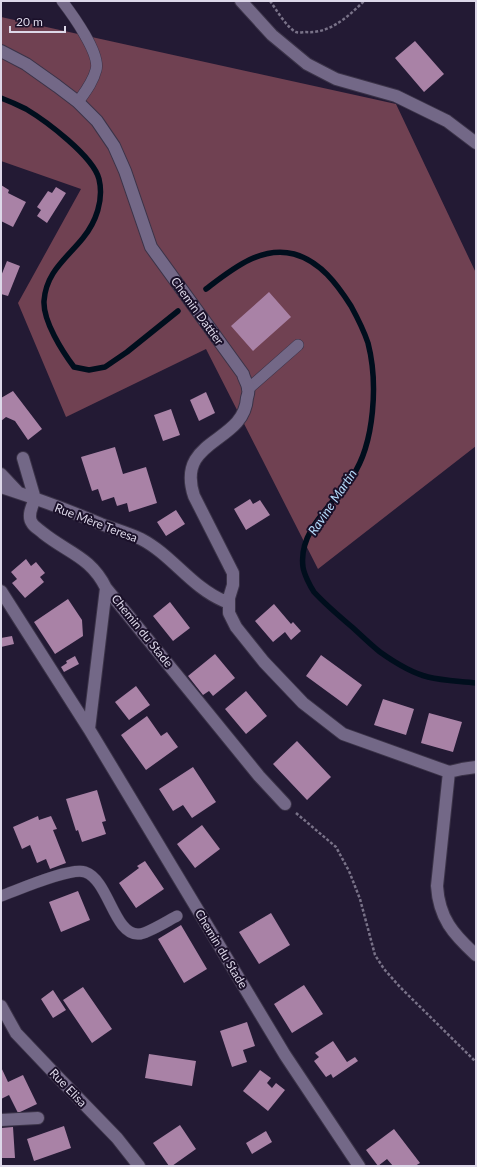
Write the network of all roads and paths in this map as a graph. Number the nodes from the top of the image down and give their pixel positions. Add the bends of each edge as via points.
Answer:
1 (62, 1) edge
2 (241, 1) edge
3 (270, 1) edge
4 (364, 1) edge
5 (1, 51) edge
6 (78, 102) junction
7 (476, 144) edge
8 (298, 345) dead end
9 (248, 389) junction
10 (23, 458) dead end
11 (1, 474) edge
12 (1, 487) edge
13 (20, 493) junction
14 (35, 499) junction
15 (106, 588) junction
16 (1, 591) edge
17 (230, 598) junction
18 (89, 729) junction
19 (476, 767) edge
20 (449, 772) junction
21 (285, 804) joint
22 (1, 896) edge
23 (178, 916) dead end
24 (476, 955) edge
25 (1, 1006) edge
26 (476, 1062) edge
27 (38, 1118) dead end
28 (1, 1120) edge
29 (139, 1166) edge
30 (358, 1166) edge

1 - 6 lane via 94,52 97,68
2 - 7 street via 272,35 307,64 336,79 396,96 447,121
3 - 4 path via 296,32 312,33 324,30 344,19
5 - 6 street, Chemin Dattier via 26,64
6 - 9 street, Chemin Dattier via 114,146 151,247 243,374
8 - 9 lane
9 - 17 street, Chemin Dattier via 247,407 238,423 206,446 197,457 191,471 190,484 194,496 233,573
10 - 14 street
11 - 13 street
12 - 13 street, Rue Mère Teresa
13 - 14 street, Rue Mère Teresa
14 - 15 street, Chemin du Stade via 29,514 31,523 90,564
14 - 17 street, Rue Mère Teresa via 141,540 163,555 197,585 217,598
15 - 18 street, Chemin du Stade
15 - 21 street, Chemin du Stade via 259,776
16 - 18 street, Chemin du Stade
17 - 20 street, Chemin Dattier via 229,613 236,627 264,662 303,703 343,734
18 - 30 street, Chemin du Stade via 285,1055
19 - 20 street
20 - 24 street via 437,886 438,901 450,928
21 - 26 path via 336,847 349,871 375,955 384,969
22 - 23 lane via 65,873 85,872 94,877 124,928 132,934 140,934
25 - 29 street, Rue Elisa via 16,1032 117,1138
27 - 28 street

